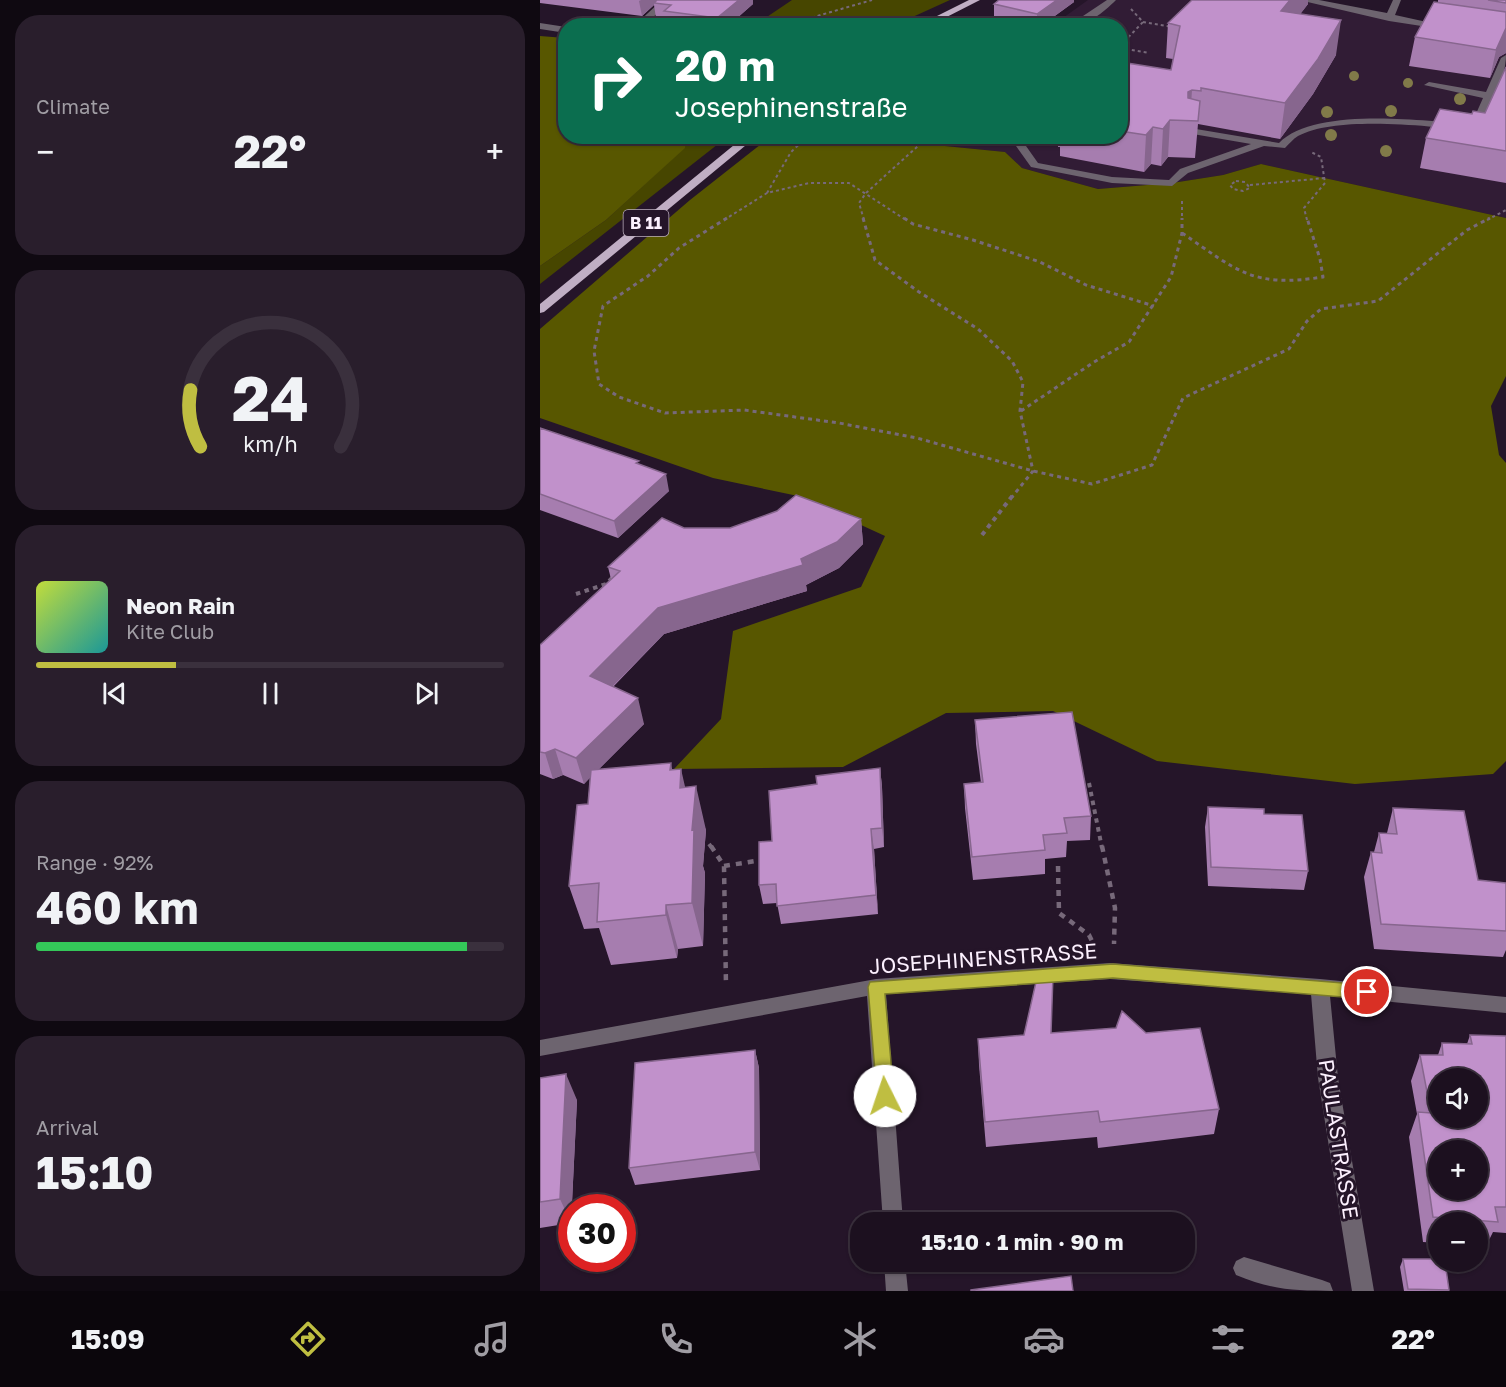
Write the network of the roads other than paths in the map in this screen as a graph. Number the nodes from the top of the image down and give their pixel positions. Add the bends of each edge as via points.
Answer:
1 (667, 0) edge
2 (976, 0) edge
3 (1112, 0) edge
4 (1303, 0) edge
5 (1397, 0) edge
6 (647, 18) edge
7 (938, 18) edge
8 (1086, 18) edge
9 (1389, 18) junction
10 (540, 26) edge
11 (1455, 28) edge
12 (558, 29) edge
13 (1506, 58) edge
14 (1430, 85) dead end
15 (1490, 96) junction
16 (1190, 131) edge
17 (1264, 143) junction
18 (742, 144) edge
19 (1023, 144) edge
20 (540, 310) edge
21 (876, 987) junction
22 (1320, 987) junction
23 (1506, 1005) edge
24 (540, 1048) edge
25 (892, 1212) edge
26 (1245, 1268) dead end
27 (896, 1272) edge
28 (897, 1291) edge
29 (1322, 1291) edge
30 (1363, 1291) edge

1 - 6 street
2 - 7 main road
3 - 8 street
4 - 9 street
5 - 9 street
9 - 11 street
10 - 12 street
13 - 15 street
14 - 15 street
15 - 17 street via 1474,128 1409,124 1317,127 1297,132 1281,146
16 - 17 street
17 - 19 street via 1184,171 1172,183 1112,180 1035,165
18 - 20 main road, B 11
21 - 22 street, JOSEPHINENSTRASSE via 1112,971
21 - 24 street, JOSEPHINENSTRASSE
21 - 25 street
22 - 23 street, JOSEPHINENSTRASSE
22 - 30 street, PAULASTRASSE via 1328,1078
26 - 29 street
27 - 28 street

